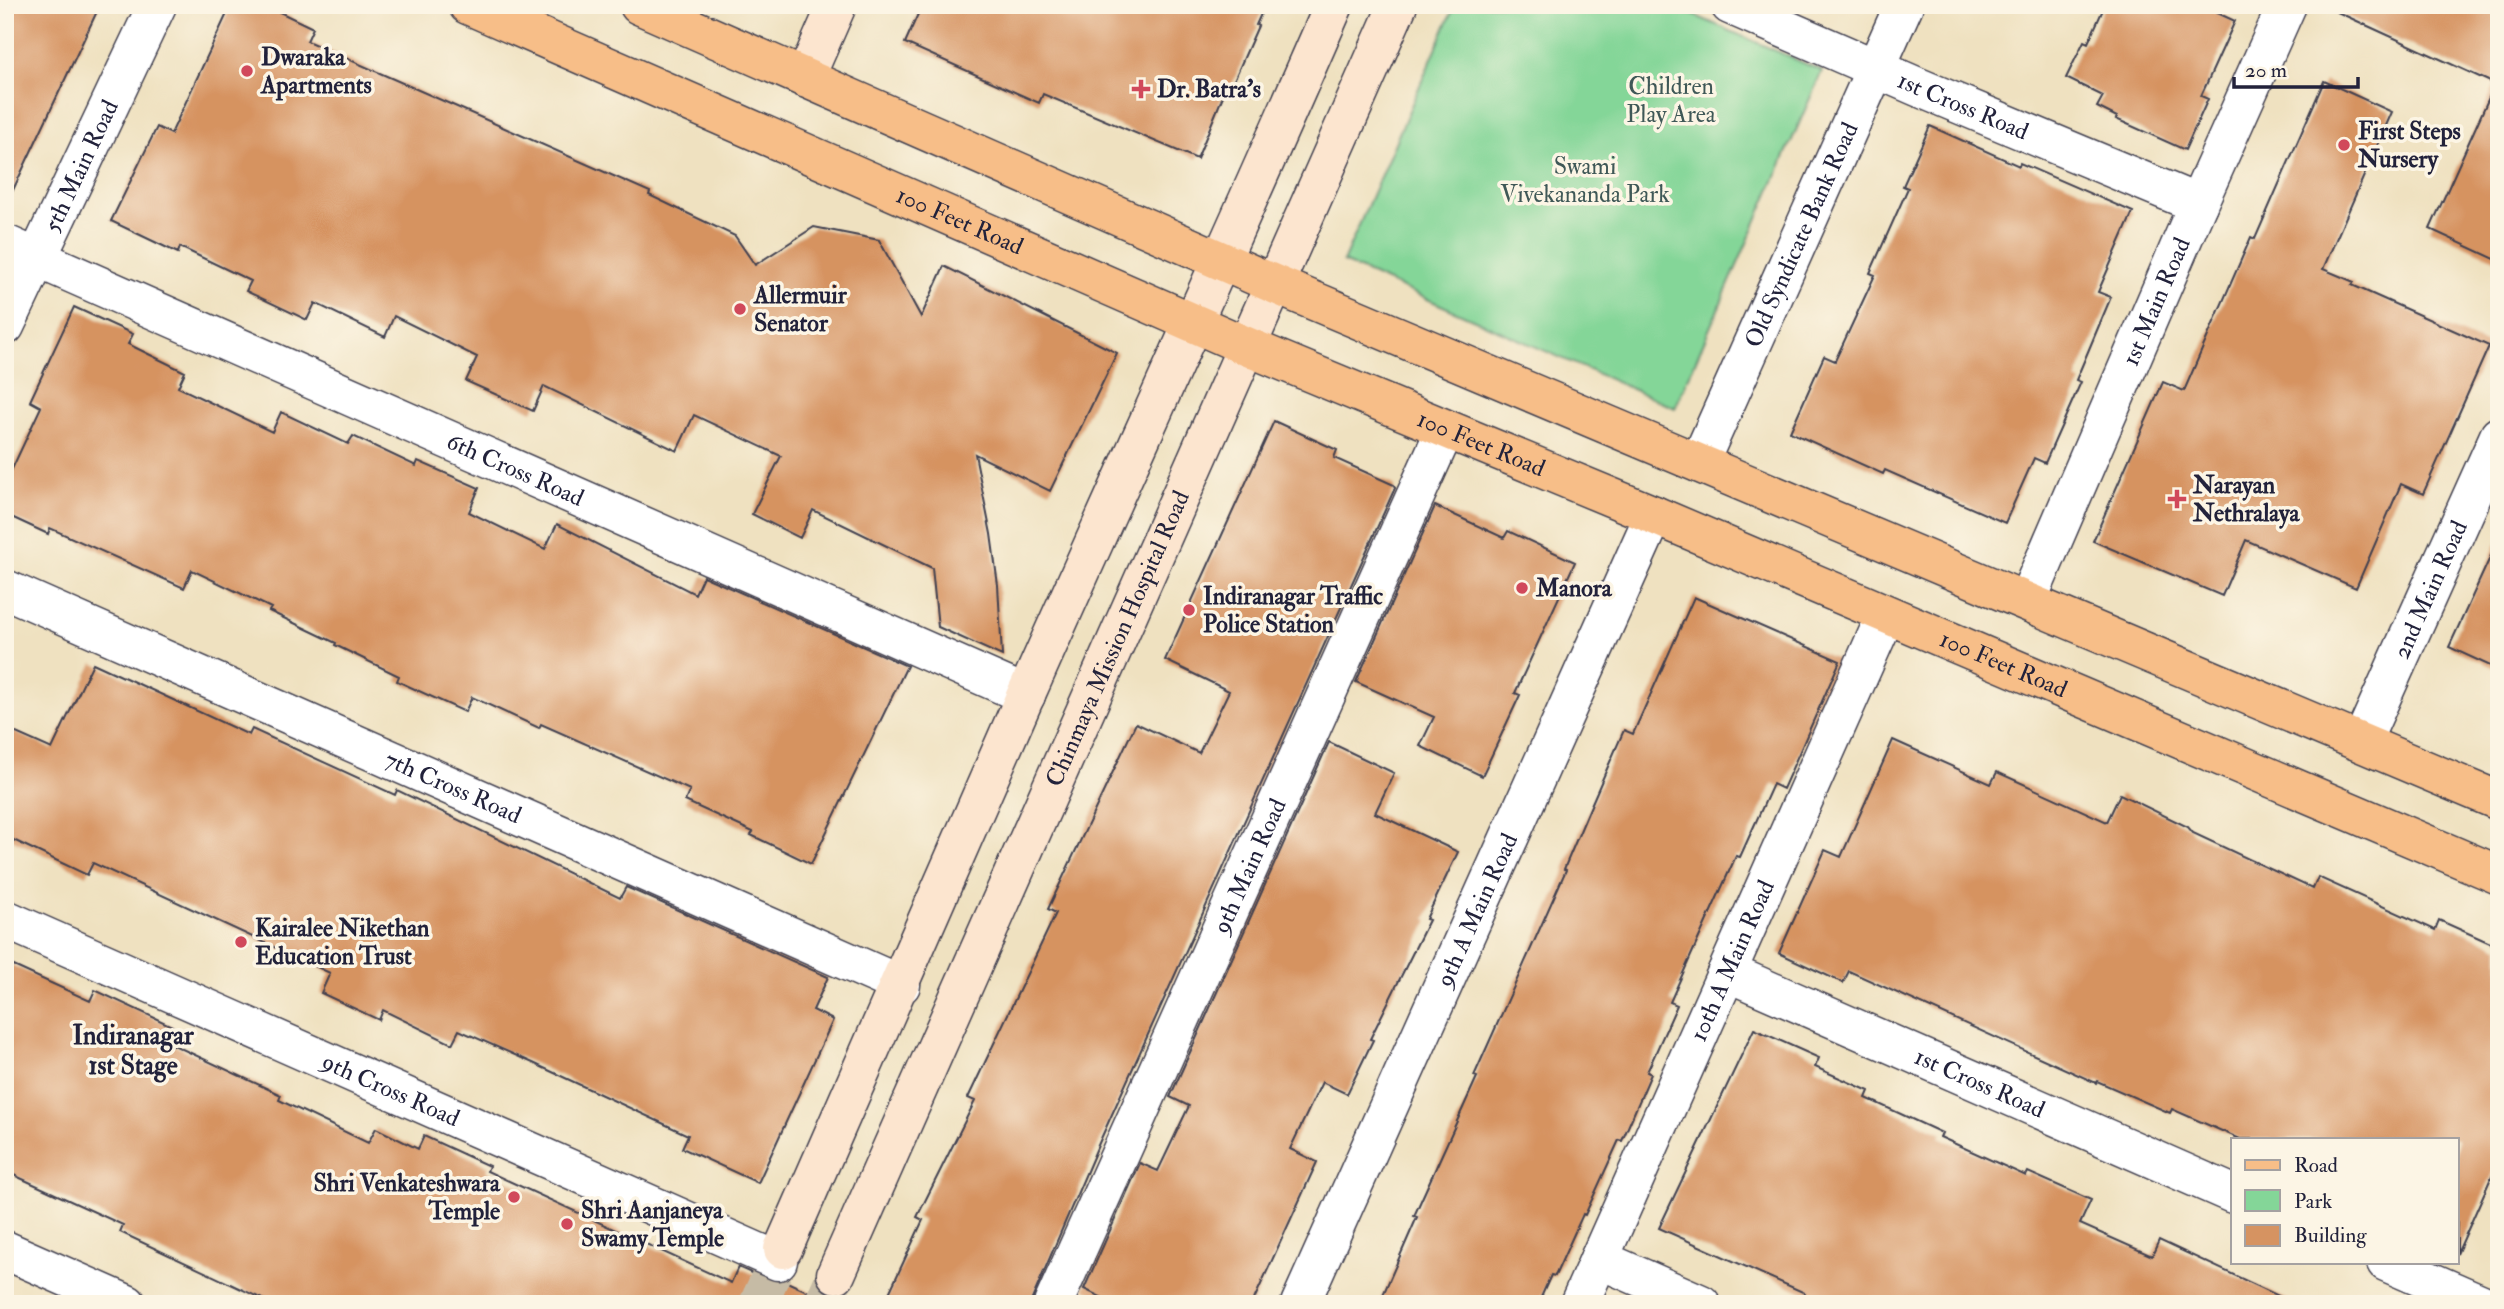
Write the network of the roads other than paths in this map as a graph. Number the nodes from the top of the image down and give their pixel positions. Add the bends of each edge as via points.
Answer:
1 (157, 5) edge
2 (468, 5) edge
3 (639, 5) edge
4 (837, 5) edge
5 (1334, 5) edge
6 (1398, 5) edge
7 (1730, 5) edge
8 (1904, 5) edge
9 (2287, 5) edge
10 (1875, 69) junction
11 (805, 78) junction
12 (2198, 204) junction
13 (21, 251) edge
14 (1221, 261) junction
15 (1274, 284) junction
16 (1192, 322) junction
17 (5, 326) edge
18 (1246, 346) junction
19 (1445, 430) junction
20 (2499, 436) edge
21 (1699, 463) junction
22 (1654, 515) junction
23 (5, 589) edge
24 (2026, 601) junction
25 (1886, 615) junction
26 (1026, 695) junction
27 (2362, 741) junction
28 (2499, 801) edge
29 (2499, 875) edge
30 (5, 919) edge
31 (1727, 972) junction
32 (901, 985) junction
33 (2231, 1194) edge
34 (5, 1250) edge
35 (780, 1255) junction
36 (1599, 1259) junction
37 (2391, 1264) edge
38 (127, 1304) edge
39 (1053, 1304) edge
40 (1300, 1304) edge
41 (1579, 1304) edge
42 (1701, 1304) edge
43 (2482, 1304) edge

1 - 13 street, 5th Main Road
2 - 16 main road, 100 Feet Road
3 - 11 main road
4 - 11 main road
5 - 14 main road
6 - 15 main road, Chinmaya Mission Hospital Road
7 - 10 street, 1st Cross Road
8 - 10 street, Old Syndicate Bank Road
9 - 12 street, 1st Main Road
10 - 12 street, 1st Cross Road
10 - 21 street, Old Syndicate Bank Road
11 - 14 main road
12 - 24 street, 1st Main Road
13 - 17 street, 5th Main Road
13 - 26 street, 6th Cross Road
14 - 15 main road
14 - 16 main road
15 - 18 main road, Chinmaya Mission Hospital Road
15 - 21 main road
16 - 18 main road, 100 Feet Road
16 - 26 main road
18 - 19 main road, 100 Feet Road
18 - 35 main road, Chinmaya Mission Hospital Road via 833,1279
19 - 22 main road, 100 Feet Road
19 - 39 street, 9th Main Road
20 - 27 street, 2nd Main Road
21 - 24 main road
22 - 25 main road, 100 Feet Road
22 - 40 street, 9th A Main Road
23 - 32 street, 7th Cross Road
24 - 27 main road
25 - 29 main road, 100 Feet Road
25 - 31 street, 10th A Main Road
26 - 32 main road
27 - 28 main road
30 - 35 street, 9th Cross Road
31 - 33 street, 1st Cross Road
31 - 36 street, 10th A Main Road
32 - 35 main road
34 - 38 street
36 - 41 street, 10th A Main Road
36 - 42 street
37 - 43 street

